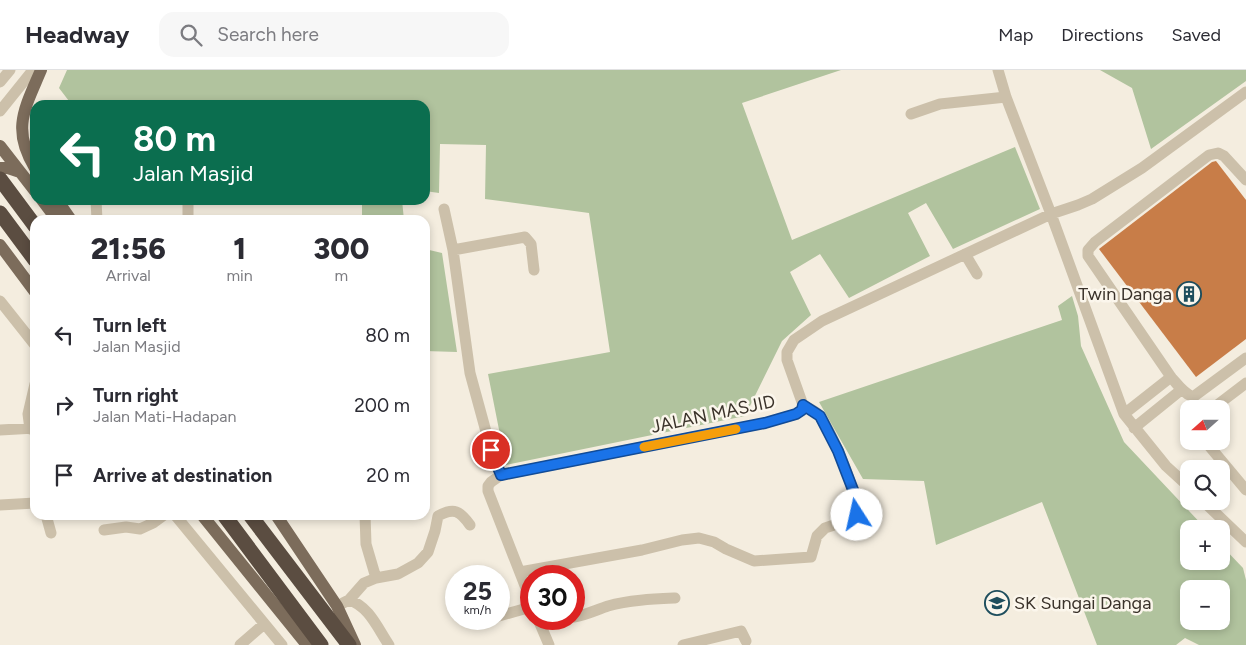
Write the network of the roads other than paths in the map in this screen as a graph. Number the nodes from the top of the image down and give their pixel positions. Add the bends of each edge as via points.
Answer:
1 (10, 70) edge
2 (33, 70) edge
3 (41, 70) edge
4 (998, 70) edge
5 (0, 82) edge
6 (1246, 92) edge
7 (1006, 97) junction
8 (0, 111) edge
9 (911, 114) dead end
10 (0, 146) edge
11 (30, 159) edge
12 (0, 168) edge
13 (20, 172) junction
14 (0, 179) edge
15 (1246, 180) edge
16 (30, 185) edge
17 (46, 205) edge
18 (444, 209) dead end
19 (0, 213) edge
20 (1051, 214) junction
21 (54, 215) edge
22 (30, 219) edge
23 (0, 245) edge
24 (453, 250) junction
25 (30, 253) edge
26 (965, 254) junction
27 (534, 270) dead end
28 (977, 274) dead end
29 (30, 285) edge
30 (0, 301) edge
31 (30, 339) edge
32 (1246, 358) edge
33 (1171, 377) junction
34 (1246, 382) edge
35 (1181, 390) junction
36 (1223, 400) edge
37 (30, 405) edge
38 (803, 405) junction
39 (1124, 414) junction
40 (30, 420) edge
41 (30, 428) edge
42 (1134, 428) junction
43 (0, 430) edge
44 (1213, 450) edge
45 (501, 475) junction
46 (1180, 479) edge
47 (1246, 490) edge
48 (30, 503) edge
49 (0, 505) edge
50 (1212, 510) edge
51 (47, 520) edge
52 (157, 520) edge
53 (179, 520) edge
54 (206, 520) edge
55 (228, 520) edge
56 (254, 520) edge
57 (279, 520) edge
58 (365, 520) edge
59 (470, 525) dead end
60 (104, 530) dead end
61 (50, 533) dead end
62 (1246, 542) edge
63 (559, 565) edge
64 (520, 572) edge
65 (376, 578) junction
66 (675, 598) dead end
67 (350, 600) junction
68 (337, 606) junction
69 (585, 615) edge
70 (264, 624) junction
71 (542, 630) edge
72 (746, 641) dead end
73 (240, 645) edge
74 (282, 645) edge
75 (306, 645) edge
76 (321, 645) edge
77 (349, 645) edge
78 (355, 645) edge
79 (389, 645) edge
80 (548, 645) edge
81 (683, 645) edge

1 - 5 street
2 - 8 street
3 - 11 main road via 23,112 22,136
4 - 7 street
6 - 20 street, JALAN MASJID via 1125,178 1078,206
7 - 9 street via 940,104
7 - 20 street
10 - 13 main road
12 - 13 main road
13 - 16 main road
14 - 22 highway
15 - 33 street via 1224,156 1218,153 1209,155 1088,250 1088,256
17 - 21 main road
18 - 24 street
19 - 25 highway
20 - 26 street, JALAN MASJID
20 - 39 street
23 - 29 main road
24 - 27 street via 525,237 531,244
24 - 45 street via 470,373
26 - 28 street
26 - 38 street, JALAN MASJID via 822,321 794,340 787,352 787,360
30 - 31 street
32 - 35 street via 1193,397
33 - 35 street
33 - 39 street
34 - 36 street
35 - 42 street
37 - 40 street
38 - 45 street, JALAN MASJID via 796,414 765,423
38 - 63 street via 820,416 838,451 857,507 855,518 825,528 817,536 811,557 754,561 699,538
39 - 42 street
41 - 43 street
42 - 46 street
44 - 47 street
45 - 64 street via 491,482 488,491
48 - 49 street
50 - 62 street
51 - 61 street
52 - 60 street via 140,529
53 - 70 street
54 - 75 main road
55 - 76 highway
56 - 77 highway
57 - 68 main road
58 - 65 street via 366,544
59 - 65 street via 455,510 438,516 428,552 418,563 398,574
65 - 67 street via 364,583
66 - 69 street via 609,606
67 - 68 street
67 - 79 street via 359,603 367,612
68 - 78 main road
70 - 73 street
70 - 74 street
71 - 80 street
72 - 81 street via 741,631

